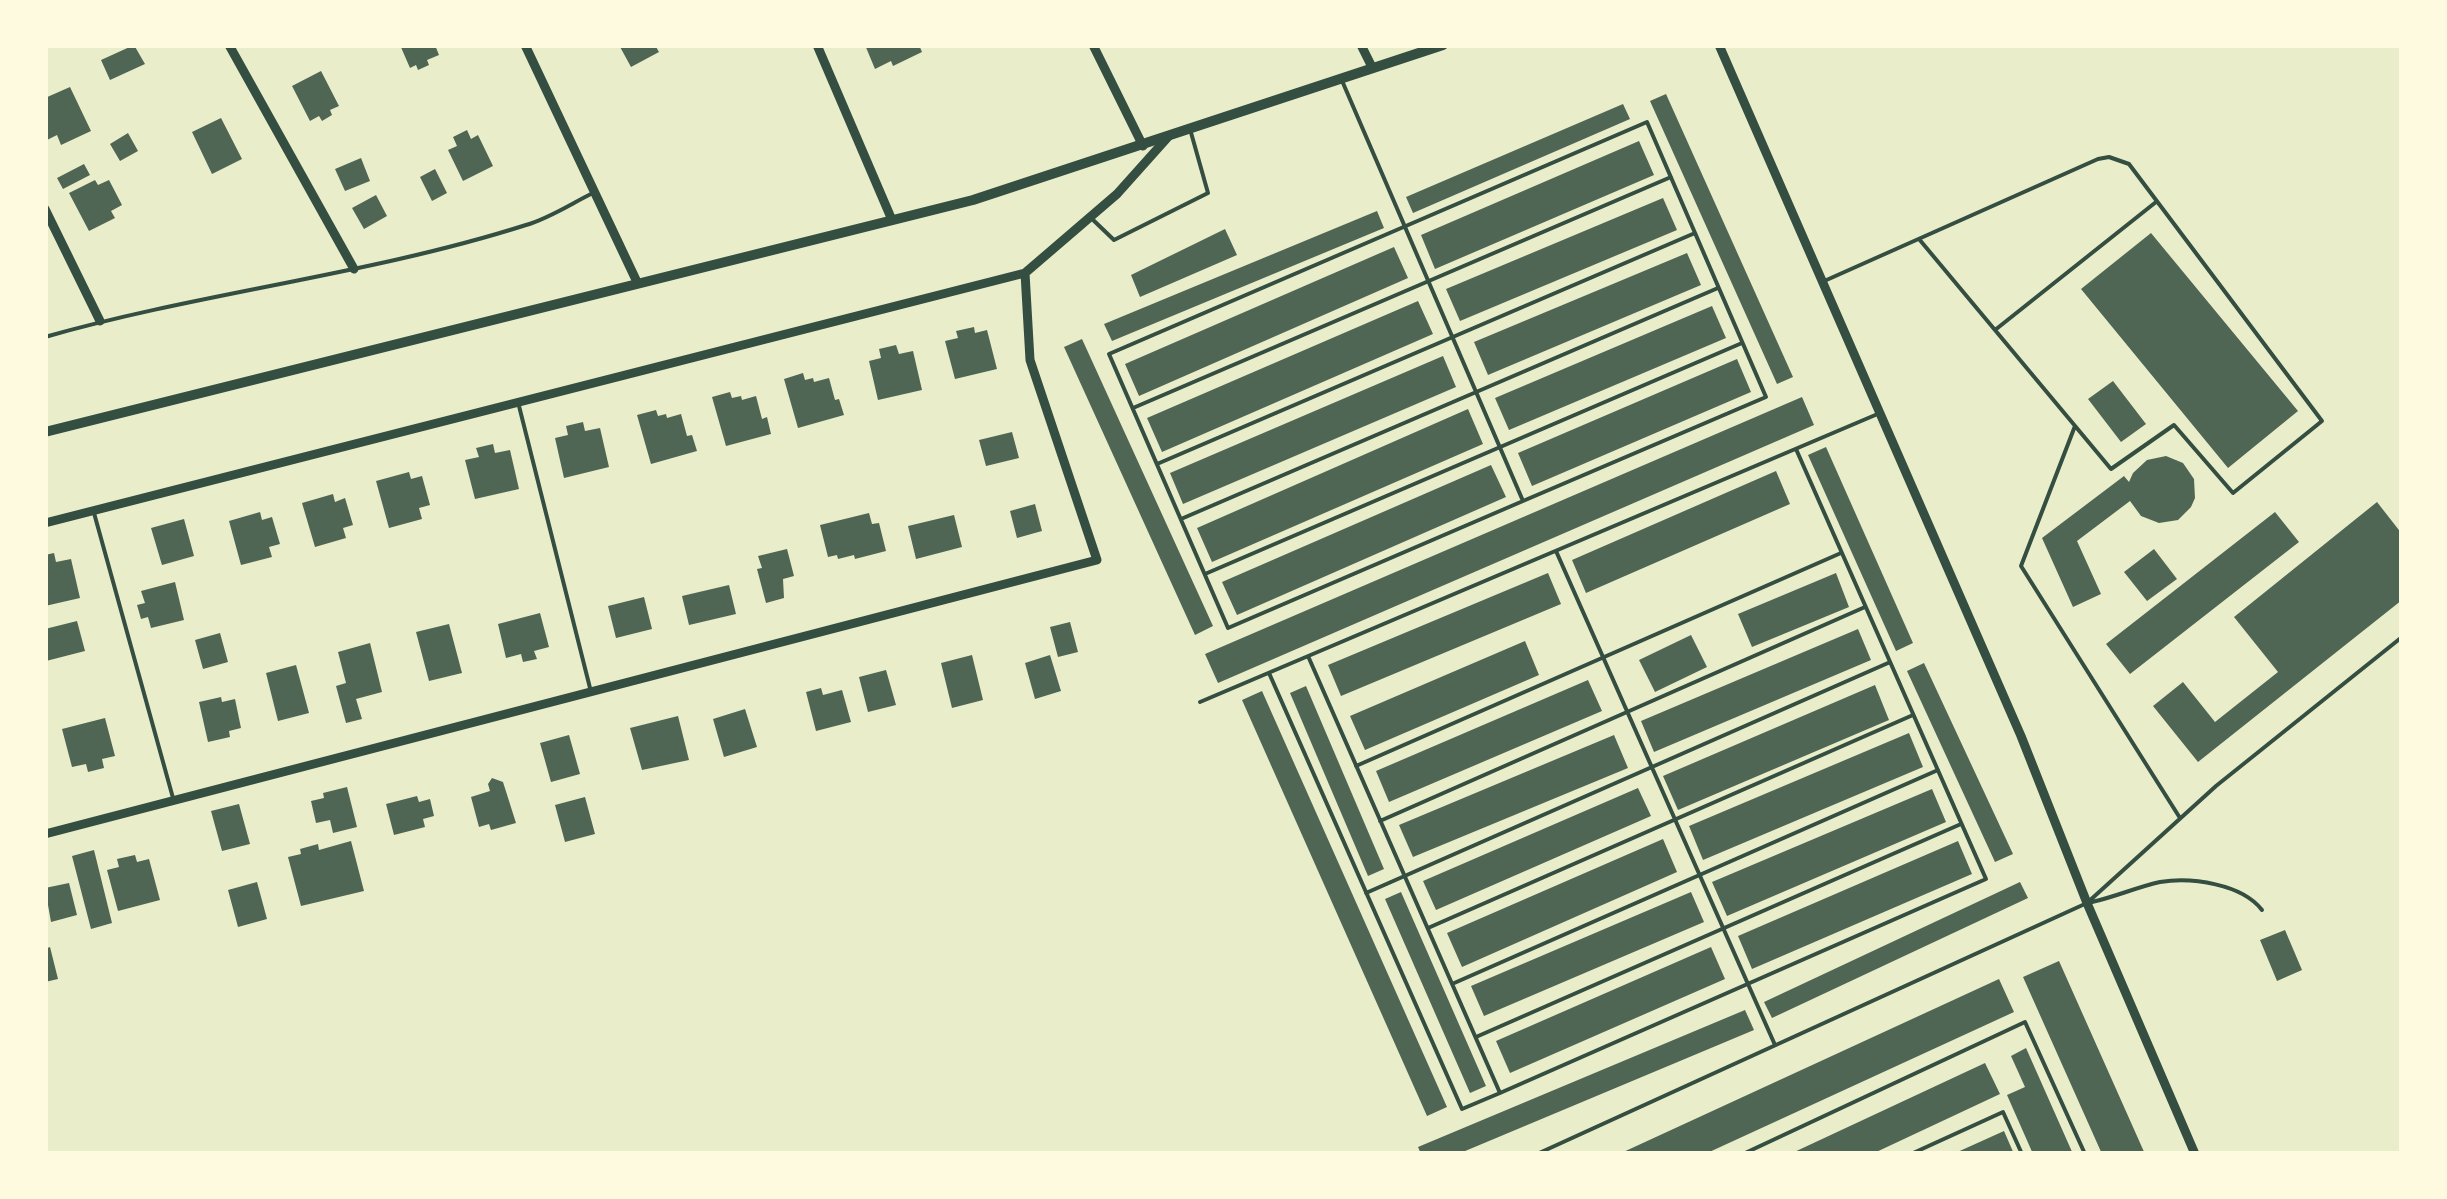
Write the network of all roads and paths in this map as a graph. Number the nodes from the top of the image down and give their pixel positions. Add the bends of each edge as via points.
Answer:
1 (228, 45) edge
2 (525, 45) edge
3 (818, 45) edge
4 (1093, 45) edge
5 (1361, 45) edge
6 (1442, 45) edge
7 (1719, 45) edge
8 (1372, 67) junction
9 (1341, 78) junction
10 (1190, 129) junction
11 (1168, 136) junction
12 (1143, 146) junction
13 (1671, 177) junction
14 (596, 192) junction
15 (2156, 202) junction
16 (45, 209) edge
17 (1090, 218) junction
18 (892, 220) junction
19 (1405, 226) junction
20 (1695, 233) junction
21 (1919, 238) junction
22 (354, 270) junction
23 (1025, 273) junction
24 (1428, 281) junction
25 (637, 282) junction
26 (1822, 282) junction
27 (1718, 288) junction
28 (100, 322) junction
29 (1995, 330) junction
30 (45, 337) edge
31 (1453, 337) junction
32 (1742, 343) junction
33 (1476, 392) junction
34 (518, 402) junction
35 (1133, 408) junction
36 (1880, 413) junction
37 (2075, 426) junction
38 (45, 432) edge
39 (1500, 447) junction
40 (1796, 449) junction
41 (1157, 464) junction
42 (1524, 501) junction
43 (94, 510) junction
44 (1181, 519) junction
45 (45, 523) edge
46 (1556, 551) junction
47 (1842, 552) junction
48 (1205, 574) junction
49 (1866, 608) junction
50 (2402, 637) edge
51 (1308, 656) junction
52 (1603, 658) junction
53 (1890, 662) junction
54 (1269, 673) junction
55 (592, 693) junction
56 (1200, 702) dead end
57 (1627, 712) junction
58 (1913, 715) junction
59 (1356, 766) junction
60 (1652, 767) junction
61 (1938, 770) junction
62 (174, 802) junction
63 (2180, 818) junction
64 (1675, 820) junction
65 (1380, 821) junction
66 (1962, 824) junction
67 (45, 834) edge
68 (1700, 875) junction
69 (1404, 876) junction
70 (1366, 893) junction
71 (2088, 904) junction
72 (2262, 910) dead end
73 (1428, 928) junction
74 (1723, 929) junction
75 (1452, 984) junction
76 (1748, 984) junction
77 (1476, 1038) junction
78 (1774, 1045) junction
79 (1500, 1093) junction
80 (1537, 1154) edge
81 (1743, 1154) edge
82 (1910, 1154) edge
83 (2022, 1154) edge
84 (2085, 1154) edge
85 (2195, 1154) edge

1 - 22 street
2 - 14 street
3 - 18 street
4 - 12 street
5 - 8 street
6 - 8 street
7 - 26 street
8 - 9 street
9 - 10 street
9 - 19 lane
10 - 11 street
10 - 17 lane via 1208,192 1114,240
11 - 12 street
11 - 17 street
12 - 18 street
13 - 19 lane via 1647,122
13 - 20 lane
13 - 24 lane
14 - 22 lane via 530,224
14 - 25 street
15 - 21 lane via 2129,164 2098,158
15 - 29 lane
15 - 37 lane via 2322,421 2233,493 2174,426 2112,469
16 - 28 street
17 - 23 street
18 - 25 street
19 - 24 lane
19 - 35 lane via 1109,354
20 - 27 lane
20 - 31 lane
21 - 26 lane
21 - 29 lane
22 - 28 lane
23 - 34 street
23 - 55 street via 1030,360 1097,560
24 - 31 lane
24 - 35 lane
25 - 38 street
26 - 36 street
27 - 32 lane
27 - 33 lane
28 - 30 lane
29 - 37 lane
31 - 33 lane
31 - 41 lane
32 - 39 lane
32 - 42 lane via 1766,397
33 - 39 lane
33 - 44 lane
34 - 43 street
34 - 55 lane
35 - 41 lane
36 - 40 lane
36 - 71 street
37 - 63 lane via 2021,566
39 - 42 lane
39 - 48 lane
40 - 46 lane
40 - 47 lane
41 - 44 lane
42 - 48 lane via 1228,628
43 - 45 street
43 - 62 lane
44 - 48 lane
46 - 51 lane
46 - 52 lane
47 - 49 lane
47 - 52 lane
49 - 53 lane
49 - 57 lane
50 - 63 lane
51 - 54 lane
51 - 59 lane
52 - 57 lane
52 - 59 lane
53 - 58 lane
53 - 60 lane
54 - 56 lane
54 - 70 lane
55 - 62 street
57 - 60 lane
57 - 65 lane
58 - 61 lane
58 - 64 lane
59 - 65 lane
60 - 64 lane
60 - 69 lane
61 - 66 lane
61 - 68 lane
62 - 67 street
63 - 71 lane
64 - 68 lane
64 - 73 lane
65 - 69 lane
66 - 74 lane
66 - 76 lane via 1986,879
68 - 74 lane
68 - 75 lane
69 - 70 lane
69 - 73 lane
70 - 79 lane via 1462,1110
71 - 72 lane via 2173,880 2240,891
71 - 78 lane
71 - 85 street
73 - 75 lane
74 - 76 lane
74 - 77 lane
75 - 77 lane
76 - 78 lane
76 - 79 lane
77 - 79 lane
78 - 80 lane
81 - 84 lane via 2025,1022
82 - 83 lane via 2003,1112

